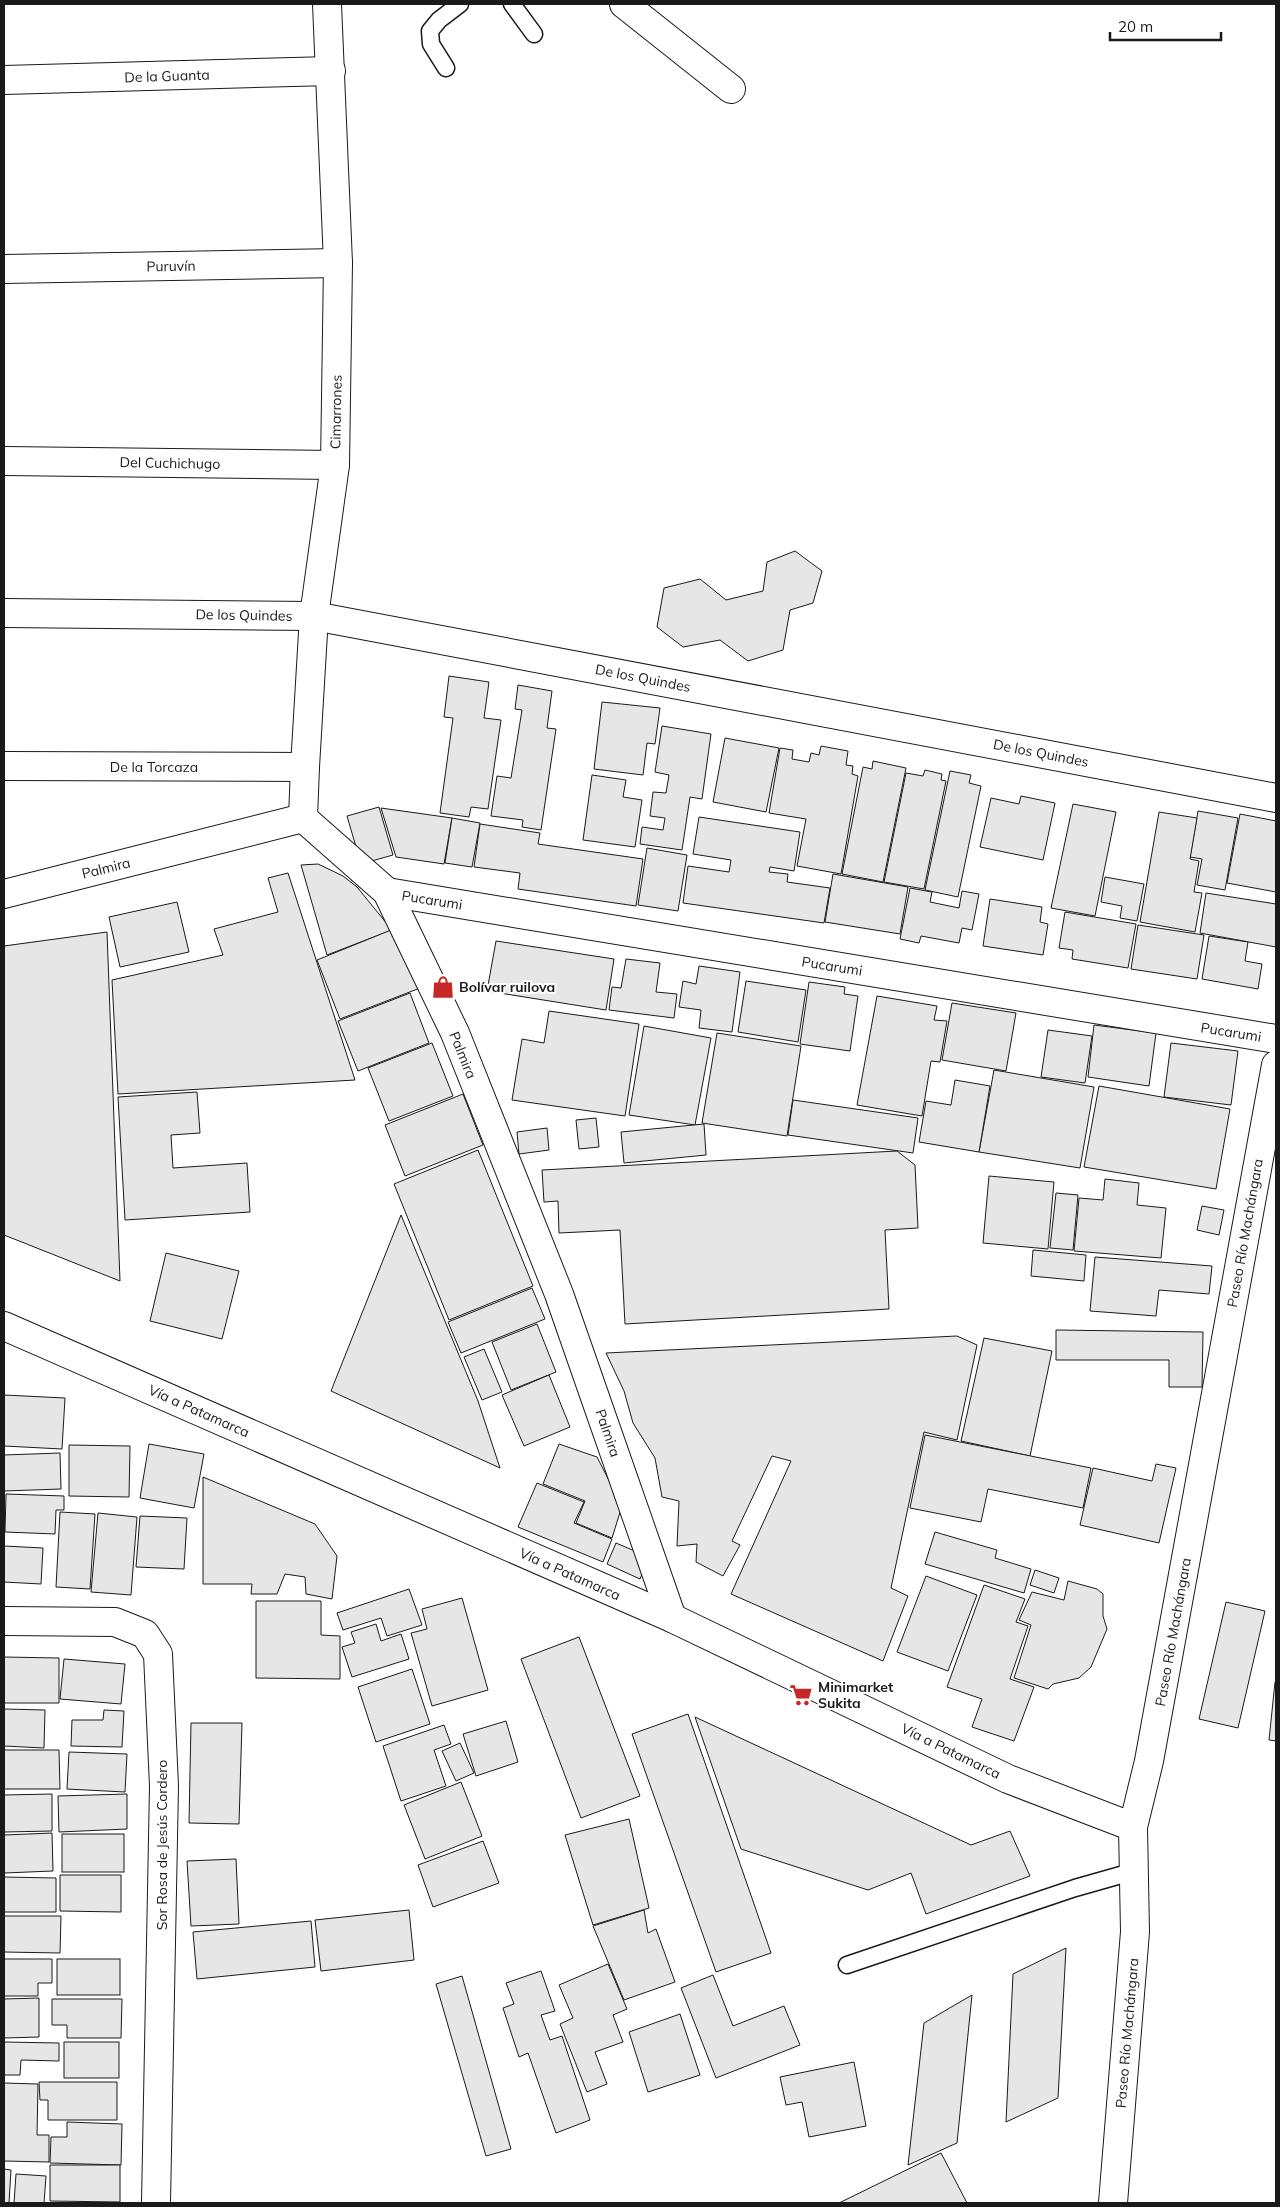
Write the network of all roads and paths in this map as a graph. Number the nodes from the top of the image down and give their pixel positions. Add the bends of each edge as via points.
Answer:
1 (327, 4) edge
2 (460, 4) edge
3 (512, 4) edge
4 (624, 4) edge
5 (534, 34) dead end
6 (446, 68) dead end
7 (331, 71) junction
8 (4, 80) edge
9 (731, 89) dead end
10 (338, 263) junction
11 (4, 268) edge
12 (4, 461) edge
13 (335, 466) junction
14 (4, 613) edge
15 (314, 616) junction
16 (4, 766) edge
17 (304, 767) junction
18 (1276, 798) edge
19 (303, 818) junction
20 (387, 892) junction
21 (4, 894) edge
22 (1276, 1039) edge
23 (1276, 1065) edge
24 (4, 1326) edge
25 (672, 1618) junction
26 (4, 1621) edge
27 (1133, 1828) junction
28 (1135, 1871) junction
29 (847, 1965) dead end
30 (156, 2203) edge
31 (1113, 2203) edge

1 - 7 street, Cimarrones
2 - 6 lane via 430,31 431,44
3 - 5 lane
4 - 9 street
7 - 8 street, De la Guanta
7 - 10 street, Cimarrones
10 - 11 street, Puruvín
10 - 13 street, Cimarrones
12 - 13 street, Del Cuchichugo
13 - 15 street, Cimarrones
14 - 15 street, De los Quindes
15 - 17 street, Cimarrones
15 - 18 street, De los Quindes
16 - 17 street, De la Torcaza
17 - 19 street, Cimarrones
19 - 20 street, Palmira
19 - 21 street, Palmira
20 - 22 street, Pucarumi
20 - 25 street, Palmira via 455,1034 559,1294
23 - 27 street, Paseo Río Machángara via 1149,1761
24 - 25 street, Vía a Patamarca
25 - 27 street, Vía a Patamarca via 1008,1779
26 - 30 street, Sor Rosa de Jesús Cordero via 115,1622 145,1634 158,1654 164,1786
27 - 28 street, Paseo Río Machángara
28 - 29 lane
28 - 31 street, Paseo Río Machángara via 1135,1932

